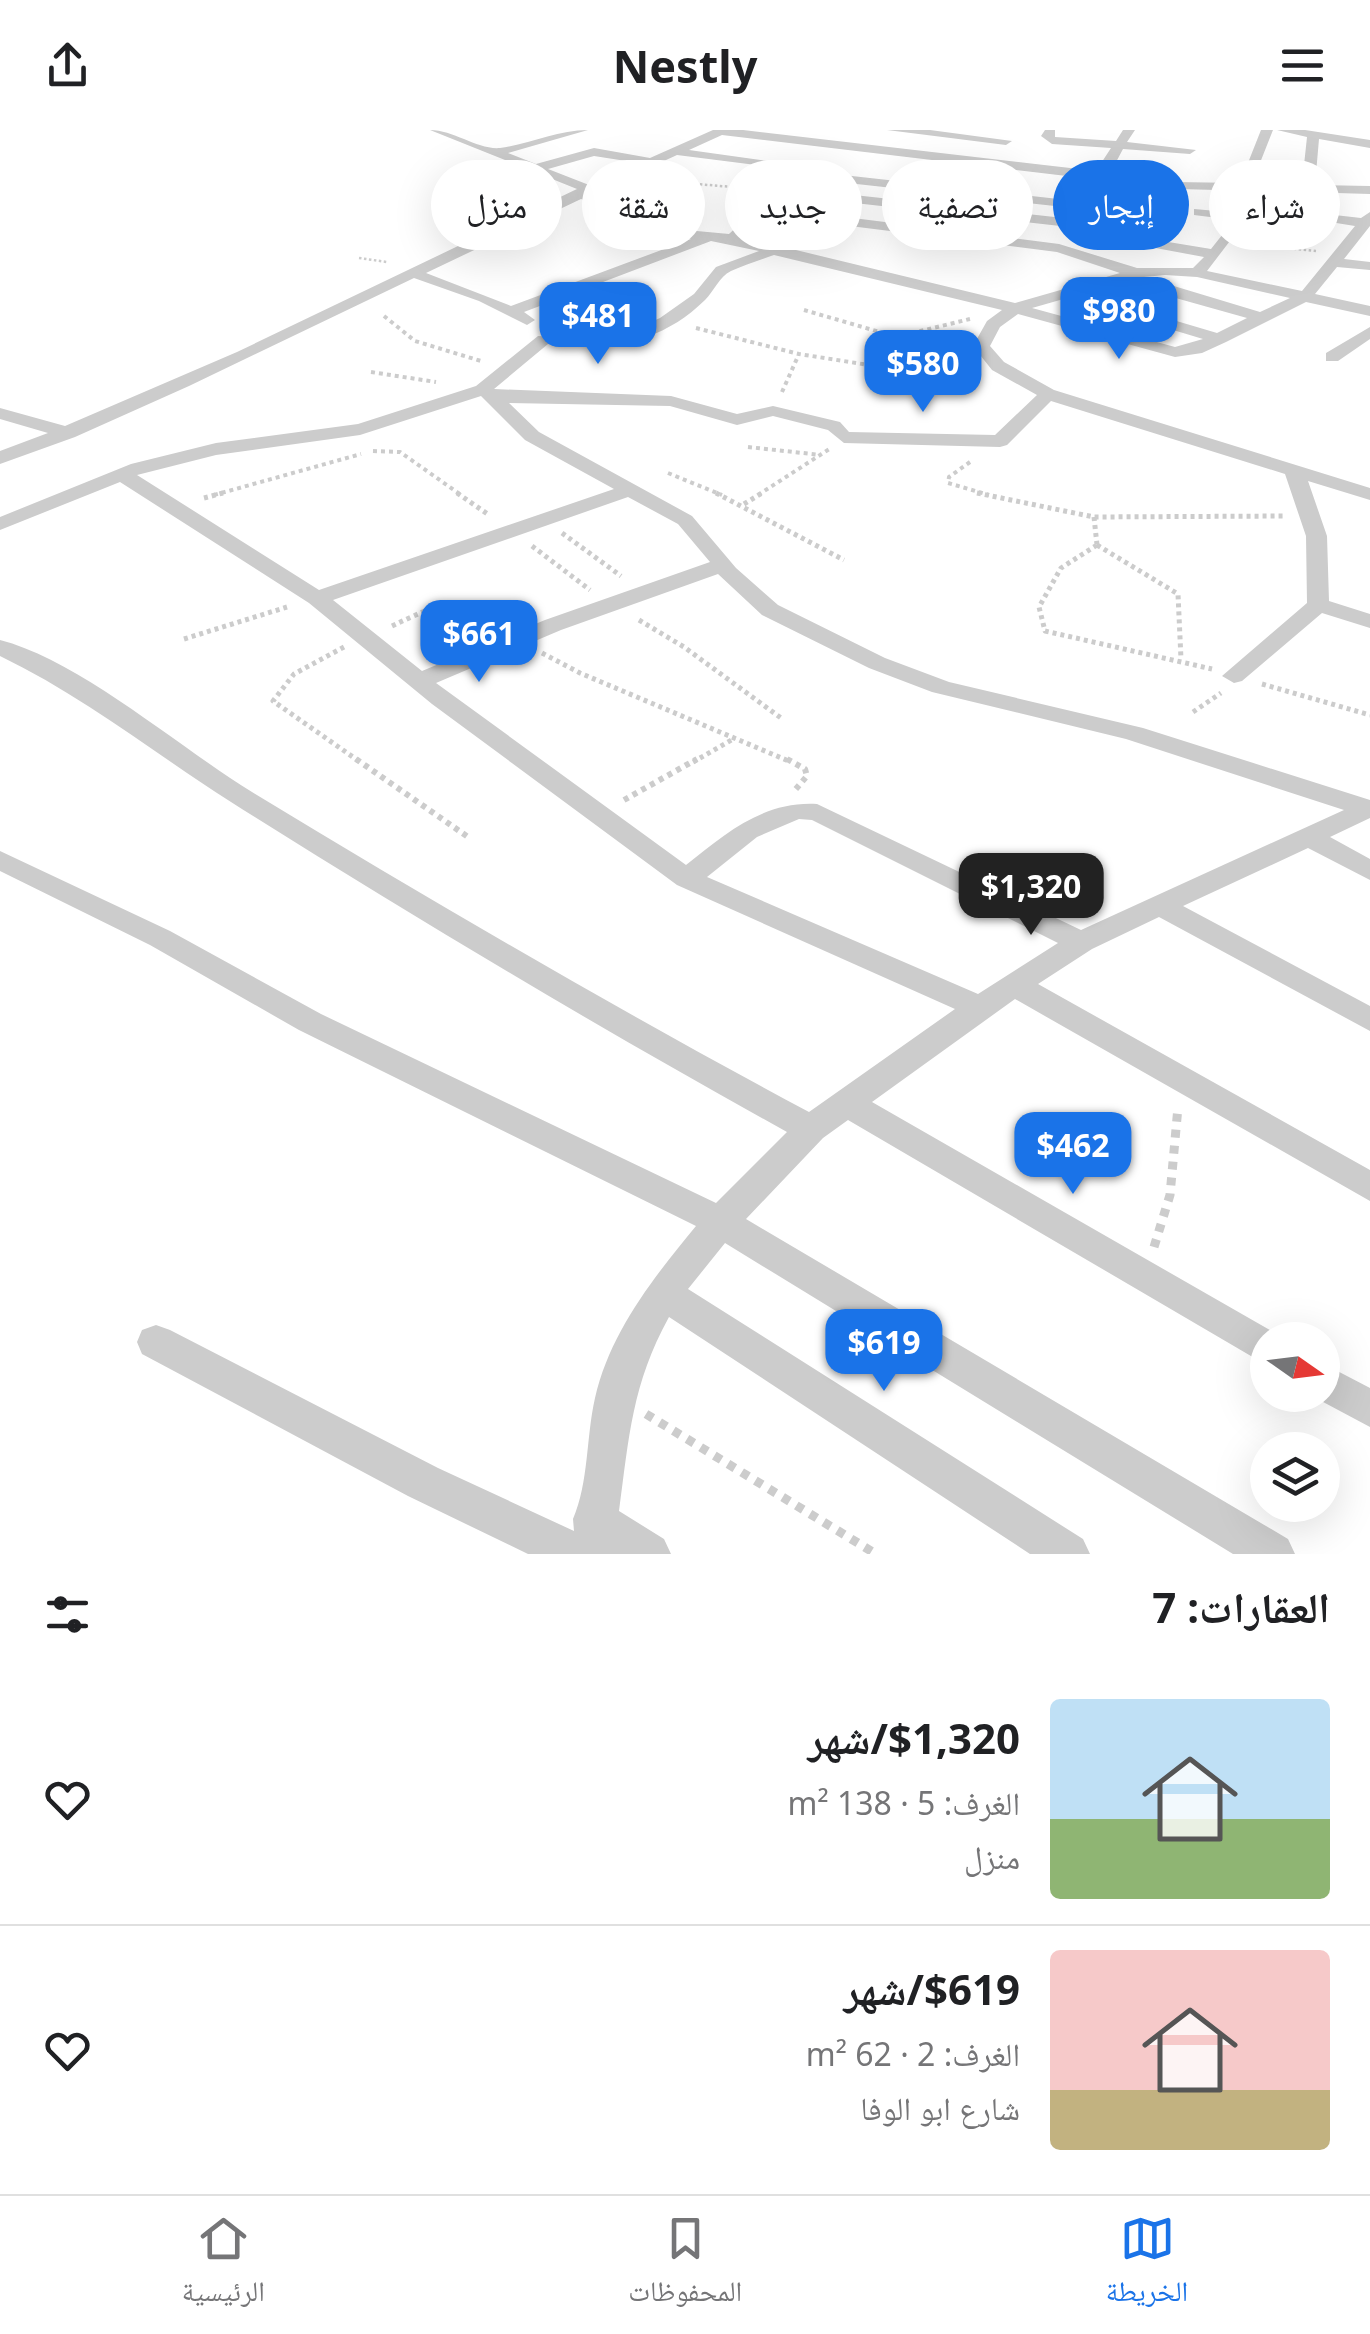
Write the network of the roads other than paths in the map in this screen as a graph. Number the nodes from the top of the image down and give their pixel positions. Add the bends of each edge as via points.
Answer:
1 (436, 130) edge
2 (582, 130) edge
3 (722, 130) edge
4 (893, 130) edge
5 (1129, 130) edge
6 (1267, 130) edge
7 (1283, 130) edge
8 (1047, 131) edge
9 (507, 134) dead end
10 (1313, 136) junction
11 (702, 139) junction
12 (1006, 142) dead end
13 (1085, 142) junction
14 (472, 144) junction
15 (1370, 144) edge
16 (1120, 145) junction
17 (830, 146) edge
18 (674, 151) junction
19 (495, 154) junction
20 (1113, 159) joint
21 (511, 160) edge
22 (642, 160) edge
23 (651, 160) edge
24 (1188, 160) edge
25 (1255, 160) edge
26 (1311, 160) edge
27 (562, 161) edge
28 (725, 165) edge
29 (1053, 171) edge
30 (1042, 180) dead end
31 (862, 188) edge
32 (880, 190) dead end
33 (1340, 190) edge
34 (1370, 190) edge
35 (582, 191) edge
36 (1199, 212) dead end
37 (1209, 212) edge
38 (1053, 215) edge
39 (1033, 219) edge
40 (1043, 220) junction
41 (1340, 220) edge
42 (1053, 221) edge
43 (1367, 225) edge
44 (1033, 227) edge
45 (705, 238) edge
46 (708, 238) junction
47 (725, 239) edge
48 (773, 250) joint
49 (1065, 250) edge
50 (1189, 250) edge
51 (1217, 250) edge
52 (1213, 254) junction
53 (1338, 258) junction
54 (1370, 266) edge
55 (413, 273) junction
56 (1136, 273) junction
57 (1197, 274) junction
58 (1237, 283) junction
59 (1067, 293) junction
60 (1306, 296) junction
61 (1194, 300) junction
62 (1014, 308) junction
63 (512, 311) junction
64 (1370, 311) edge
65 (1148, 316) junction
66 (1260, 317) junction
67 (1370, 332) edge
68 (544, 338) junction
69 (1220, 339) junction
70 (1332, 357) dead end
71 (489, 394) junction
72 (1048, 394) junction
73 (0, 413) edge
74 (68, 433) junction
75 (0, 458) edge
76 (1293, 470) junction
77 (120, 474) junction
78 (1370, 477) edge
79 (632, 489) junction
80 (1360, 491) edge
81 (0, 524) edge
82 (722, 565) junction
83 (317, 598) junction
84 (1318, 605) junction
85 (1370, 621) edge
86 (0, 646) edge
87 (1234, 676) road end
88 (419, 681) junction
89 (1369, 808) edge
90 (1311, 838) junction
91 (0, 860) edge
92 (1370, 871) edge
93 (687, 879) junction
94 (1159, 905) junction
95 (1081, 942) junction
96 (1013, 984) junction
97 (980, 1007) junction
98 (1370, 1020) edge
99 (845, 1102) junction
100 (812, 1129) junction
101 (1370, 1187) edge
102 (721, 1222) junction
103 (663, 1293) junction
104 (1250, 1338) edge
105 (156, 1342) dead end
106 (1340, 1392) edge
107 (1370, 1409) edge
108 (587, 1542) edge
109 (649, 1554) edge
110 (1068, 1554) edge
111 (1272, 1554) edge

1 - 14 street
2 - 19 street
3 - 11 street
3 - 17 street
4 - 12 street
5 - 16 street
6 - 25 street
7 - 10 street
8 - 13 street via 1052,140
9 - 14 street
10 - 15 street
10 - 26 street
11 - 17 street
11 - 18 street
13 - 16 street
13 - 20 street via 1080,156
14 - 19 street
16 - 20 street
16 - 24 street via 1193,145
17 - 29 street
17 - 30 street
18 - 23 street
18 - 28 street
19 - 21 street
22 - 27 street via 594,152
31 - 32 street
33 - 34 street
35 - 55 street
36 - 37 street
38 - 40 street
39 - 40 street
40 - 42 street
40 - 44 street
41 - 43 street
43 - 53 street
45 - 46 street
46 - 47 street
46 - 63 street
48 - 62 street
48 - 68 street via 721,270 666,321 616,342
49 - 56 street
50 - 52 street
51 - 52 street
52 - 57 street
53 - 54 street
53 - 60 street
55 - 63 street
55 - 74 street
56 - 57 street
56 - 59 street
56 - 61 street via 1145,285
57 - 58 street
58 - 60 street
58 - 61 street
59 - 62 street
59 - 65 street
60 - 64 street
60 - 66 street
61 - 65 street
61 - 66 street
62 - 69 street via 1175,352
62 - 72 street via 980,346 998,366
63 - 68 street
65 - 69 street
66 - 69 street
67 - 70 street
68 - 71 street
71 - 72 street via 671,401 737,420 773,411 834,426 844,437 1000,441
71 - 77 street via 360,429 216,449
71 - 79 street via 532,436
72 - 76 street
73 - 74 street
74 - 75 street
76 - 80 street
76 - 84 street via 1314,516 1323,562
77 - 81 street
77 - 83 street
78 - 80 street
79 - 82 street via 685,520
79 - 83 street
82 - 88 street
82 - 89 street via 770,610 877,663
83 - 88 street
84 - 85 street
84 - 87 street
86 - 100 street via 61,676 238,795 616,1024
88 - 93 street
89 - 90 street
90 - 92 street
90 - 94 street
91 - 102 street via 310,1022
93 - 95 street via 776,814 803,809
93 - 97 street
94 - 95 street
94 - 98 street
95 - 96 street
96 - 97 street
96 - 101 street
97 - 99 street
99 - 100 street
99 - 104 street
100 - 102 street
102 - 103 street
102 - 111 street
103 - 108 street via 615,1395
103 - 110 street
105 - 108 street via 422,1482
106 - 107 street
108 - 109 street

